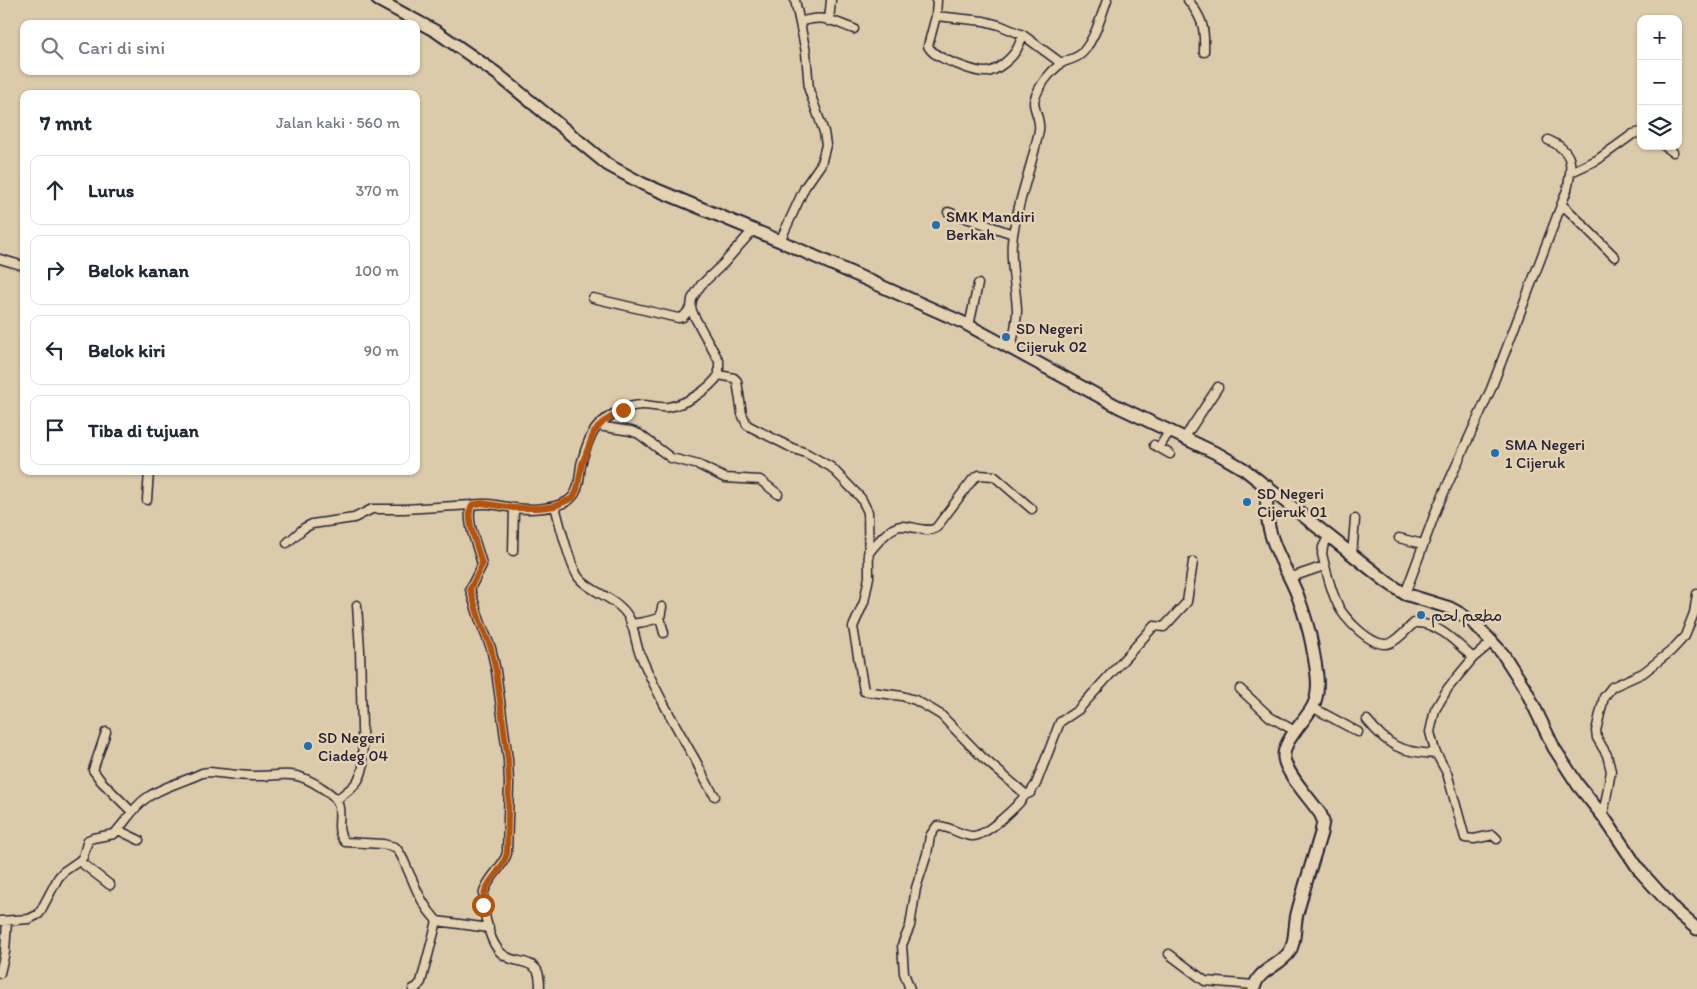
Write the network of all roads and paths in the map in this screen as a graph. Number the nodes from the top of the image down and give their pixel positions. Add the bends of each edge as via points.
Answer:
1 (378, 0) edge
2 (795, 0) edge
3 (831, 0) edge
4 (937, 0) edge
5 (1107, 0) edge
6 (1188, 0) edge
7 (936, 16) junction
8 (415, 20) edge
9 (806, 21) junction
10 (829, 21) junction
11 (420, 23) edge
12 (854, 29) dead end
13 (1023, 35) junction
14 (1204, 52) dead end
15 (1061, 63) junction
16 (1637, 133) edge
17 (1548, 140) dead end
18 (1670, 150) edge
19 (1673, 152) dead end
20 (1571, 172) junction
21 (1562, 205) junction
22 (948, 212) dead end
23 (753, 230) junction
24 (1013, 234) junction
25 (780, 241) junction
26 (1615, 257) dead end
27 (0, 259) edge
28 (20, 265) edge
29 (978, 284) dead end
30 (593, 298) dead end
31 (691, 308) junction
32 (969, 326) junction
33 (1011, 348) junction
34 (719, 375) junction
35 (1218, 387) dead end
36 (598, 426) junction
37 (1170, 430) junction
38 (1185, 438) junction
39 (1170, 454) dead end
40 (149, 475) edge
41 (1267, 486) junction
42 (778, 494) dead end
43 (147, 500) dead end
44 (472, 505) junction
45 (555, 506) junction
46 (514, 508) junction
47 (1032, 509) dead end
48 (1355, 519) dead end
49 (1328, 536) junction
50 (1399, 538) dead end
51 (287, 543) dead end
52 (1423, 544) junction
53 (513, 550) dead end
54 (868, 554) junction
55 (1352, 554) junction
56 (1193, 562) dead end
57 (1324, 566) junction
58 (1289, 578) junction
59 (1405, 594) junction
60 (1697, 594) edge
61 (357, 605) dead end
62 (662, 607) dead end
63 (660, 618) junction
64 (631, 624) junction
65 (664, 633) dead end
66 (1492, 642) junction
67 (1473, 658) junction
68 (1240, 689) dead end
69 (1312, 707) junction
70 (1367, 720) dead end
71 (106, 732) dead end
72 (1358, 732) dead end
73 (1290, 739) junction
74 (1436, 754) junction
75 (1025, 795) junction
76 (715, 796) dead end
77 (336, 800) junction
78 (132, 812) junction
79 (1602, 816) junction
80 (118, 830) junction
81 (1497, 839) dead end
82 (139, 840) dead end
83 (79, 861) junction
84 (110, 885) dead end
85 (4, 921) edge
86 (437, 921) junction
87 (1693, 926) edge
88 (489, 928) junction
89 (1170, 954) dead end
90 (0, 973) edge
91 (1254, 987) edge
92 (414, 989) edge
93 (540, 989) edge
94 (910, 989) edge

1 - 8 main road
2 - 9 street
3 - 10 street
4 - 7 street
5 - 15 street via 1086,47 1078,56
6 - 14 street via 1202,20
7 - 13 street via 984,21
7 - 13 street via 928,46 930,49 944,59 986,72 1016,51
9 - 10 street via 821,18
9 - 25 street via 809,90 824,132 825,150 821,164 805,187
10 - 12 street
11 - 23 main road via 496,73 608,165 658,191
13 - 15 street
15 - 24 street via 1040,87 1034,100 1040,126
16 - 20 street via 1597,160
17 - 20 street via 1567,153
18 - 19 street
20 - 21 street
21 - 26 street
21 - 52 street via 1491,389
22 - 24 street
23 - 25 main road
23 - 31 street via 696,291
24 - 33 street via 1017,315
25 - 32 main road
27 - 28 street
29 - 32 street
30 - 31 street via 678,318
31 - 34 street via 719,361
32 - 33 main road
33 - 37 main road via 1119,407
34 - 36 street via 710,387 688,400 668,407 634,406
34 - 54 street via 737,381 747,425 831,467 861,498 868,512
35 - 38 street
36 - 42 street via 639,434 671,458 699,465 725,478 760,480
36 - 45 street via 587,449 573,498
37 - 38 main road
37 - 39 street via 1156,446
38 - 41 main road via 1233,462
40 - 43 street
41 - 49 main road
41 - 58 main road via 1269,528
44 - 46 street
44 - 51 street via 372,509 354,518 312,524
44 - 88 street via 469,515 482,565 470,589 496,671 509,784 506,859 487,886 483,898
45 - 46 street
45 - 64 street via 578,578 612,600 627,614
46 - 53 street
47 - 54 street via 994,476 979,475 936,528 899,526 886,534
48 - 55 street
49 - 55 main road
49 - 57 street via 1322,551
50 - 52 street
52 - 59 street
54 - 75 street via 866,590 853,627 864,691 915,700 941,715
55 - 59 main road
56 - 75 street via 1187,602 1183,608 1164,627 1154,626 1078,710 1062,720 1036,784
57 - 58 street
57 - 67 street via 1337,604 1368,638 1386,644 1414,623 1426,623
58 - 69 main road via 1312,643 1317,677
59 - 66 main road via 1456,611 1475,624
60 - 79 street via 1685,636 1647,670 1612,687 1604,697 1596,731 1611,771
61 - 77 street via 363,767 355,785
62 - 63 street
63 - 64 street
63 - 65 street
64 - 76 street via 649,675
66 - 67 street
66 - 79 main road via 1526,690 1565,767
67 - 74 street via 1435,710 1430,732
68 - 73 street
69 - 72 street
69 - 73 main road
70 - 74 street via 1394,746 1416,753
71 - 78 street via 93,770
73 - 91 main road via 1284,757 1286,765 1322,814 1323,824 1298,908 1290,950 1259,976
74 - 81 street via 1448,773 1465,838 1493,835
75 - 94 street via 1016,807 976,835 943,826 933,830 918,878 910,926 902,945 904,973
77 - 78 street via 298,775 251,776 209,772 155,793
77 - 86 street via 340,835 345,842 395,847 428,911
78 - 80 street
79 - 87 main road via 1640,871
80 - 82 street
80 - 83 street via 109,836 88,840
83 - 84 street
83 - 85 street via 58,878 39,914 29,919
85 - 90 street via 5,952
86 - 88 street
86 - 92 street via 421,982
88 - 93 street via 497,949 538,972
89 - 91 street via 1206,981

